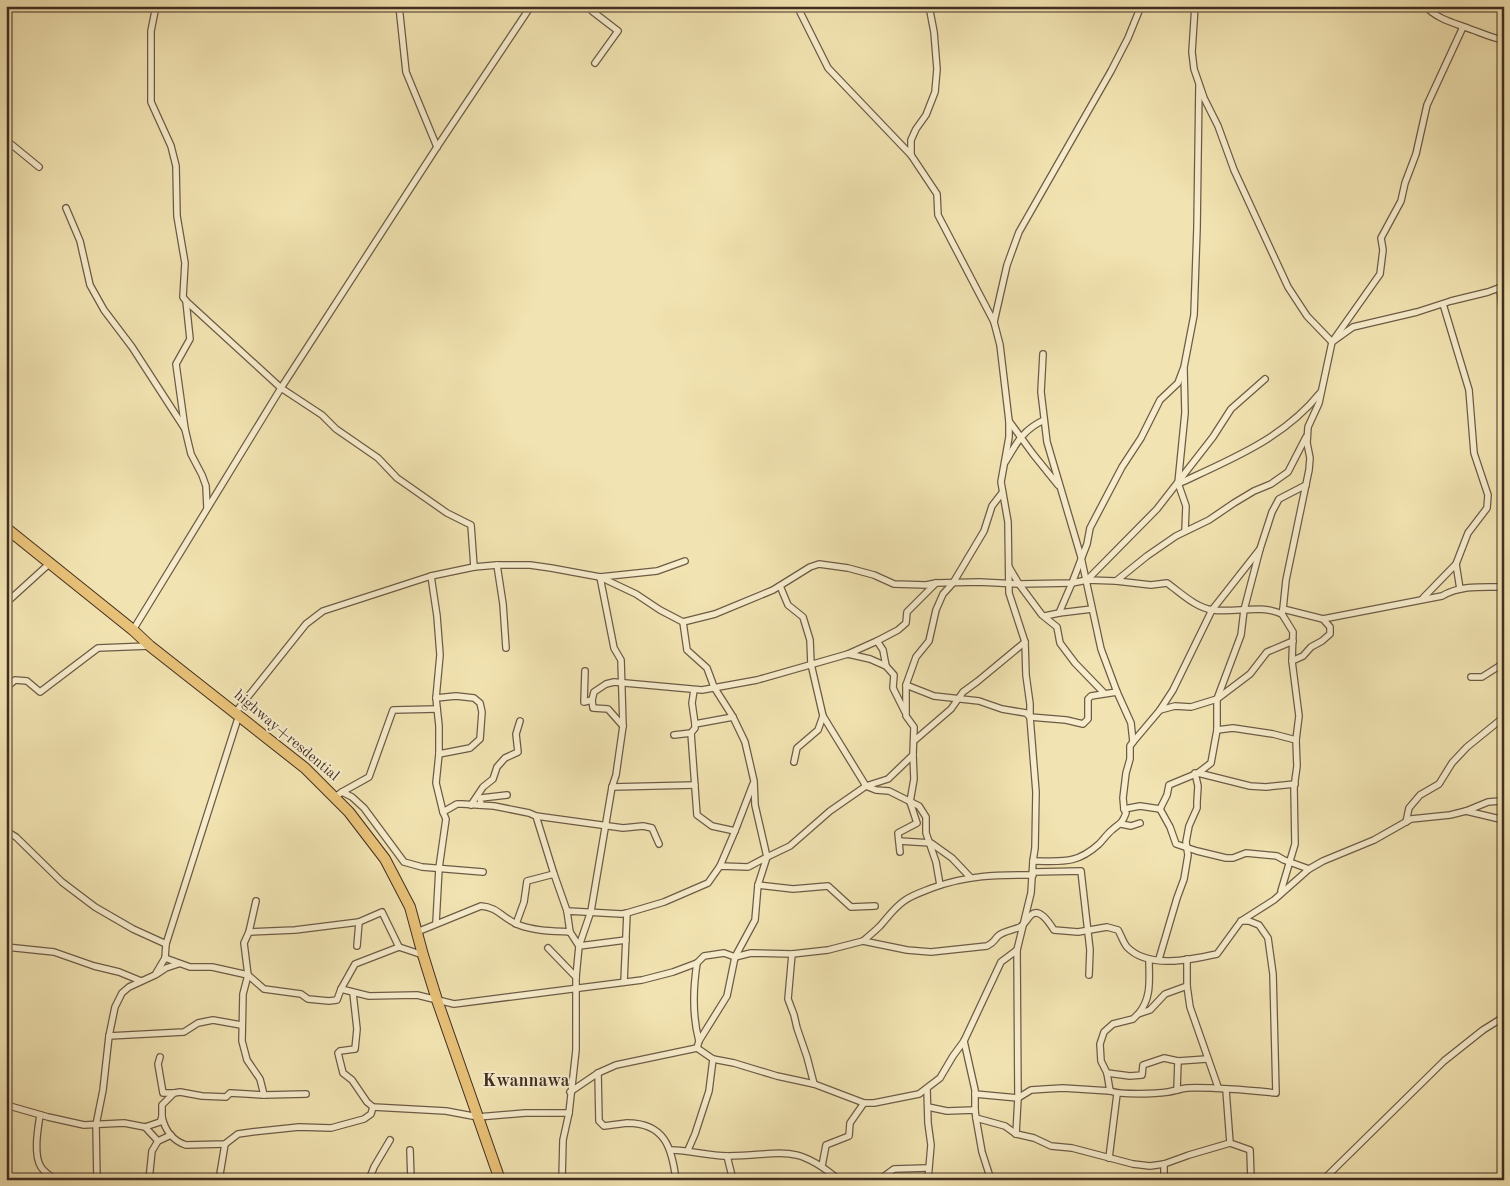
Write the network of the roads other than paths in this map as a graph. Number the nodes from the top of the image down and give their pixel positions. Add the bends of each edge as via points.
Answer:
1 (156, 6) edge
2 (399, 6) edge
3 (531, 6) edge
4 (592, 6) edge
5 (797, 6) edge
6 (929, 6) edge
7 (1141, 6) edge
8 (1195, 6) edge
9 (1425, 6) edge
10 (1463, 27) junction
11 (1504, 40) edge
12 (595, 63) dead end
13 (1199, 84) junction
14 (6, 140) edge
15 (437, 147) junction
16 (911, 155) junction
17 (38, 167) dead end
18 (66, 208) dead end
19 (1502, 287) edge
20 (186, 302) junction
21 (1443, 304) junction
22 (994, 322) junction
23 (1504, 330) edge
24 (1332, 342) junction
25 (1043, 354) dead end
26 (1184, 367) junction
27 (1265, 379) dead end
28 (281, 388) junction
29 (1321, 392) junction
30 (1044, 420) junction
31 (1009, 421) junction
32 (186, 429) junction
33 (1308, 432) junction
34 (1020, 437) junction
35 (1004, 464) junction
36 (1178, 484) junction
37 (1306, 485) junction
38 (1060, 488) junction
39 (1002, 493) junction
40 (207, 510) junction
41 (6, 528) edge
42 (1185, 531) junction
43 (1260, 549) junction
44 (1081, 557) junction
45 (685, 561) dead end
46 (50, 563) junction
47 (1456, 564) junction
48 (497, 565) junction
49 (1008, 565) junction
50 (474, 567) junction
51 (430, 576) junction
52 (600, 577) junction
53 (1087, 580) junction
54 (1116, 581) junction
55 (936, 583) junction
56 (952, 583) junction
57 (1008, 583) junction
58 (1072, 583) junction
59 (1018, 584) junction
60 (780, 586) junction
61 (1504, 587) edge
62 (1460, 589) junction
63 (1422, 599) junction
64 (6, 603) edge
65 (1092, 610) junction
66 (1212, 610) junction
67 (1244, 610) junction
68 (1283, 611) junction
69 (1059, 612) junction
70 (1045, 616) junction
71 (1323, 619) junction
72 (683, 622) junction
73 (133, 630) junction
74 (877, 641) junction
75 (1293, 641) junction
76 (1025, 642) junction
77 (150, 646) junction
78 (506, 648) dead end
79 (848, 654) junction
80 (1292, 661) junction
81 (1504, 663) edge
82 (811, 664) junction
83 (886, 666) junction
84 (585, 671) dead end
85 (1471, 677) dead end
86 (621, 683) junction
87 (906, 685) junction
88 (714, 687) junction
89 (6, 688) edge
90 (694, 690) junction
91 (1117, 692) junction
92 (1104, 693) junction
93 (436, 698) junction
94 (959, 699) junction
95 (1217, 699) junction
96 (592, 700) junction
97 (437, 709) junction
98 (1160, 710) junction
99 (237, 714) junction
100 (823, 716) junction
101 (906, 716) junction
102 (733, 717) junction
103 (1030, 717) junction
104 (1504, 717) edge
105 (520, 721) dead end
106 (695, 724) junction
107 (623, 726) junction
108 (1217, 730) junction
109 (691, 733) junction
110 (674, 735) dead end
111 (915, 740) junction
112 (1296, 740) junction
113 (1133, 742) junction
114 (439, 754) junction
115 (913, 755) junction
116 (794, 762) dead end
117 (1196, 773) junction
118 (754, 781) junction
119 (1295, 784) junction
120 (695, 785) junction
121 (866, 786) junction
122 (612, 787) junction
123 (338, 794) junction
124 (507, 795) dead end
125 (1504, 798) edge
126 (910, 802) junction
127 (471, 804) junction
128 (480, 805) junction
129 (1124, 809) junction
130 (1160, 809) junction
131 (1466, 811) junction
132 (443, 812) junction
133 (536, 816) junction
134 (1504, 820) edge
135 (1406, 822) junction
136 (1140, 823) dead end
137 (1121, 824) junction
138 (606, 825) junction
139 (6, 830) edge
140 (735, 831) junction
141 (899, 841) junction
142 (931, 843) junction
143 (659, 844) dead end
144 (1186, 848) junction
145 (900, 852) dead end
146 (767, 857) junction
147 (1033, 860) junction
148 (1290, 862) junction
149 (720, 866) junction
150 (439, 868) junction
151 (1309, 869) junction
152 (484, 872) dead end
153 (554, 874) junction
154 (1033, 874) junction
155 (970, 877) junction
156 (758, 885) junction
157 (940, 885) junction
158 (1281, 893) junction
159 (256, 900) dead end
160 (875, 906) dead end
161 (567, 911) junction
162 (591, 912) junction
163 (627, 913) junction
164 (1242, 921) junction
165 (359, 922) junction
166 (436, 923) junction
167 (516, 924) junction
168 (1022, 926) junction
169 (249, 932) junction
170 (417, 932) junction
171 (570, 932) junction
172 (1087, 932) junction
173 (626, 940) junction
174 (863, 941) junction
175 (166, 944) junction
176 (357, 946) dead end
177 (579, 946) junction
178 (6, 947) edge
179 (399, 947) junction
180 (548, 948) dead end
181 (1017, 950) junction
182 (792, 954) junction
183 (422, 955) junction
184 (735, 957) junction
185 (165, 958) junction
186 (1149, 959) junction
187 (1159, 959) junction
188 (1187, 959) junction
189 (697, 963) junction
190 (178, 964) junction
191 (1089, 974) dead end
192 (155, 975) junction
193 (248, 975) junction
194 (576, 977) junction
195 (141, 981) junction
196 (624, 982) junction
197 (1187, 986) junction
198 (577, 988) junction
199 (341, 989) junction
200 (353, 993) junction
201 (437, 1000) junction
202 (1138, 1014) junction
203 (1504, 1015) edge
204 (241, 1026) junction
205 (109, 1036) junction
206 (699, 1041) junction
207 (964, 1041) junction
208 (697, 1048) junction
209 (160, 1057) dead end
210 (713, 1059) junction
211 (1207, 1059) junction
212 (1178, 1061) junction
213 (598, 1073) junction
214 (1107, 1073) junction
215 (814, 1084) junction
216 (1218, 1087) junction
217 (927, 1089) junction
218 (1177, 1090) junction
219 (1226, 1090) junction
220 (1110, 1091) junction
221 (174, 1092) junction
222 (570, 1092) junction
223 (306, 1094) dead end
224 (975, 1094) junction
225 (1117, 1094) junction
226 (264, 1095) junction
227 (1018, 1098) junction
228 (864, 1103) junction
229 (8, 1106) edge
230 (928, 1106) junction
231 (373, 1107) junction
232 (975, 1110) junction
233 (569, 1113) junction
234 (6, 1114) edge
235 (40, 1115) junction
236 (162, 1117) junction
237 (478, 1117) junction
238 (976, 1118) junction
239 (96, 1125) junction
240 (145, 1126) junction
241 (1016, 1134) junction
242 (171, 1135) junction
243 (390, 1140) dead end
244 (158, 1141) junction
245 (1230, 1143) junction
246 (225, 1144) junction
247 (410, 1150) dead end
248 (671, 1150) junction
249 (688, 1150) junction
250 (728, 1156) junction
251 (1109, 1158) junction
252 (1164, 1164) junction
253 (822, 1166) junction
254 (928, 1168) junction
255 (56, 1180) edge
256 (97, 1180) edge
257 (149, 1180) edge
258 (219, 1180) edge
259 (369, 1180) edge
260 (411, 1180) edge
261 (500, 1180) edge
262 (562, 1180) edge
263 (676, 1180) edge
264 (733, 1180) edge
265 (839, 1180) edge
266 (879, 1180) edge
267 (928, 1180) edge
268 (991, 1180) edge
269 (1164, 1180) edge
270 (1252, 1180) edge
271 (1323, 1180) edge

1 - 20 street via 151,31 151,102 171,146 176,166 177,216 185,263 183,297
2 - 15 street via 406,72
3 - 15 street
4 - 12 street via 592,10 618,31
5 - 16 street via 828,68
6 - 16 street via 937,69 935,92 911,140
7 - 22 street via 1111,71 1019,232
8 - 13 street via 1192,52
9 - 10 street via 1434,15
10 - 11 street
10 - 24 street via 1427,105 1416,154 1400,201 1381,238 1384,250 1380,274
13 - 24 street via 1288,287 1307,316
13 - 26 street via 1194,315
14 - 17 street
15 - 28 street
16 - 22 street via 937,194 938,215
18 - 32 street via 80,241 90,285
19 - 21 street
19 - 23 street
20 - 28 street
20 - 32 street via 190,338 176,364
21 - 24 street via 1354,327
21 - 47 street via 1469,390 1474,453 1488,494 1487,508 1468,533
22 - 31 street
24 - 29 street
25 - 30 street via 1041,392
26 - 36 street via 1185,413
26 - 44 street via 1178,383 1160,400 1122,467 1090,528
27 - 36 street via 1231,409
28 - 40 street
28 - 50 street via 378,458 397,478 447,513 471,525
29 - 33 street
29 - 36 street via 1277,434 1248,452
30 - 34 street via 1031,426
30 - 38 street
31 - 34 street
31 - 35 street
32 - 40 street via 191,454 206,486
33 - 37 street via 1310,458
33 - 42 street via 1288,472
34 - 35 street
34 - 38 street
35 - 39 street
36 - 42 street via 1186,506
36 - 53 street
37 - 43 street via 1279,499
37 - 68 street via 1286,580
38 - 44 street
39 - 49 street via 1008,522
39 - 56 street via 992,506 984,532
40 - 73 street
41 - 46 highway, highway+resdential
42 - 54 street
43 - 66 street
43 - 67 street
44 - 53 street
44 - 58 street
45 - 52 street via 658,571
46 - 64 street
46 - 73 highway, highway+resdential
47 - 62 street
47 - 63 street
48 - 50 street
48 - 52 street via 530,565
48 - 78 street
49 - 57 street
49 - 59 street
50 - 51 street
51 - 93 street via 440,655
51 - 99 street via 323,611 306,624
52 - 72 street
52 - 86 street via 614,648 621,660
53 - 54 street
53 - 58 street
53 - 65 street
54 - 66 street via 1151,585 1167,583 1197,604
55 - 56 street
55 - 60 street via 894,584 856,571 819,564
55 - 74 street via 907,612 906,623
56 - 57 street
56 - 87 street via 943,594 929,641 916,657
57 - 59 street
57 - 76 street
58 - 59 street
58 - 69 street
59 - 70 street
60 - 72 street via 715,614
60 - 82 street via 788,605 803,617 810,640
61 - 62 street
62 - 63 street
63 - 71 street
65 - 69 street
65 - 91 street via 1101,650
66 - 67 street
66 - 98 street
67 - 68 street
67 - 95 street via 1241,635
68 - 71 street
68 - 75 street
69 - 70 street
70 - 92 street via 1057,627 1060,644
71 - 80 street via 1330,627 1330,634
72 - 88 street via 687,650 706,668
73 - 77 highway, highway+resdential
74 - 79 street
74 - 83 street via 883,650
75 - 80 street
75 - 95 street via 1267,652 1250,674
76 - 94 street via 963,692
76 - 103 street
77 - 89 street via 98,648 40,692 27,681 15,680
77 - 99 highway, highway+resdential
79 - 82 street
79 - 83 street
80 - 112 street via 1299,716
81 - 85 street via 1482,677
82 - 88 street via 757,680
82 - 100 street
83 - 101 street via 894,675 893,688
84 - 96 street via 584,702
86 - 90 street
86 - 96 street via 606,684 594,692
86 - 107 street
87 - 94 street via 934,696
87 - 101 street
88 - 90 street
88 - 102 street
90 - 106 street
91 - 92 street
91 - 113 street via 1132,723
92 - 103 street via 1088,699 1088,719 1083,724
93 - 97 street
93 - 114 street via 474,698 480,703 482,712 480,739 470,748
94 - 103 street via 979,701 1026,713
94 - 111 street
95 - 98 street via 1191,707 1175,706
95 - 108 street
96 - 107 street via 593,708 608,709
97 - 114 street
97 - 123 street via 393,710 369,777
98 - 113 street
99 - 123 highway, highway+resdential
99 - 175 street
100 - 116 street via 818,730 797,748
100 - 121 street
101 - 111 street via 914,727
102 - 106 street
102 - 118 street via 745,742
103 - 147 street via 1036,792
104 - 135 street via 1467,747 1439,784 1420,795 1409,808
105 - 127 street via 516,734 518,752 505,758 493,779
106 - 109 street
107 - 122 street
108 - 112 street via 1233,728
108 - 117 street via 1211,763
109 - 110 street
109 - 120 street
111 - 115 street
112 - 119 street
113 - 129 street
114 - 132 street via 436,783
115 - 121 street via 888,780
115 - 126 street via 914,779
117 - 119 street via 1250,786
117 - 130 street via 1169,785
117 - 144 street via 1198,802 1189,826
118 - 140 street
118 - 146 street via 755,805
119 - 148 street via 1295,844
120 - 122 street
120 - 140 street via 696,816 712,826
121 - 126 street
121 - 146 street via 830,811 790,846
122 - 138 street
123 - 150 street via 352,797 364,808 404,862
123 - 170 highway, highway+resdential via 385,859 410,907
124 - 128 street via 481,798
125 - 131 street
126 - 141 street via 917,824 898,833
126 - 142 street via 919,806 926,817 926,833
127 - 128 street
127 - 132 street via 457,804
128 - 133 street via 509,808
129 - 130 street via 1140,806
129 - 137 street via 1126,812
130 - 144 street via 1176,844
131 - 134 street
131 - 135 street
132 - 150 street via 446,819
133 - 138 street
133 - 153 street
135 - 151 street
136 - 137 street via 1131,826
137 - 147 street via 1077,859 1069,862
138 - 143 street via 652,828
138 - 162 street
139 - 175 street via 62,882 95,906
140 - 149 street
141 - 142 street
141 - 145 street
142 - 155 street
142 - 157 street
144 - 148 street via 1226,858 1246,853 1277,856
144 - 187 street via 1184,879
146 - 149 street via 748,867
146 - 156 street
147 - 154 street
148 - 151 street
148 - 158 street
149 - 163 street via 708,883
150 - 152 street
150 - 166 street
151 - 158 street
153 - 161 street
153 - 167 street via 527,881
154 - 155 street
154 - 168 street
154 - 172 street via 1081,871
155 - 157 street
156 - 160 street via 792,889 828,886 851,907
156 - 184 street via 755,920
157 - 174 street via 904,901
158 - 164 street
159 - 169 street
161 - 162 street
161 - 171 street
162 - 163 street
162 - 177 street
163 - 173 street
164 - 188 street via 1216,954
164 - 219 street via 1259,925 1268,938 1273,974 1276,1093
165 - 169 street
165 - 176 street
165 - 179 street via 382,912
166 - 167 street via 481,906 491,906
166 - 170 street
167 - 171 street via 529,929
168 - 172 street via 1036,913 1054,930
168 - 174 street via 999,935 987,946 931,952
168 - 181 street
169 - 193 street via 244,943
170 - 183 highway, highway+resdential
171 - 177 street
172 - 186 street via 1107,927 1118,930 1125,945
172 - 191 street
173 - 177 street
173 - 196 street
174 - 182 street
175 - 185 street
177 - 194 street
178 - 195 street via 54,952
179 - 183 street
179 - 199 street via 355,964
180 - 194 street
181 - 207 street via 1001,962
181 - 227 street
182 - 184 street via 751,953
182 - 215 street via 788,999
183 - 201 highway, highway+resdential
184 - 189 street via 724,952 704,956
184 - 206 street via 727,996
185 - 190 street
185 - 192 street
186 - 187 street
186 - 202 street via 1150,989
187 - 188 street
188 - 197 street
189 - 196 street via 673,972
189 - 206 street via 693,987
190 - 192 street
190 - 193 street
192 - 195 street
193 - 199 street via 264,989 329,1002 337,1000
193 - 204 street
194 - 198 street
195 - 205 street via 122,993 115,1007
196 - 198 street
197 - 202 street via 1165,994 1150,1010
197 - 211 street via 1192,1017
198 - 201 street via 454,1004
198 - 222 street via 576,1050
199 - 200 street
200 - 201 street via 369,996 418,995
200 - 231 street via 357,1029 355,1049 338,1053 343,1072
201 - 237 highway, highway+resdential
202 - 214 street via 1133,1019 1113,1024 1104,1032 1100,1044 1101,1061
203 - 271 street via 1444,1061
204 - 205 street via 213,1020 198,1023 184,1032
204 - 226 street via 247,1060 260,1079
205 - 239 street
206 - 208 street
207 - 217 street via 940,1078
207 - 224 street
208 - 210 street
208 - 213 street via 616,1065
209 - 221 street via 158,1064 163,1092
210 - 215 street
210 - 249 street via 710,1091
211 - 212 street
211 - 216 street
212 - 214 street via 1164,1058 1144,1065 1142,1075
212 - 218 street
213 - 222 street
213 - 248 street via 599,1121 604,1126 627,1123 649,1127 659,1132
214 - 220 street
215 - 228 street
216 - 218 street
216 - 219 street
217 - 228 street via 919,1094
217 - 230 street
218 - 225 street via 1156,1094
219 - 245 street
220 - 225 street
220 - 227 street via 1046,1088 1031,1090
221 - 226 street via 210,1097 226,1097 230,1093
221 - 236 street via 162,1105
222 - 233 street
223 - 226 street
224 - 227 street
224 - 232 street
225 - 251 street
227 - 241 street
228 - 253 street via 850,1123 849,1136 826,1145
229 - 234 street
229 - 235 street
230 - 232 street via 947,1111
230 - 254 street via 931,1145
231 - 237 street via 446,1111
231 - 246 street via 371,1114 364,1119 340,1126 238,1134
232 - 238 street
233 - 237 street
233 - 262 street via 563,1140
235 - 239 street
235 - 255 street via 39,1165
236 - 240 street via 155,1124
236 - 242 street
237 - 261 highway, highway+resdential
238 - 241 street via 1005,1126
238 - 268 street
239 - 240 street
239 - 256 street
240 - 244 street
241 - 251 street via 1052,1146
242 - 244 street
242 - 246 street via 186,1145
243 - 259 street
244 - 257 street via 152,1151
245 - 252 street
245 - 270 street via 1250,1150
246 - 258 street
247 - 260 street
248 - 249 street
248 - 263 street
249 - 250 street via 704,1155
250 - 253 street via 787,1152
250 - 264 street
251 - 252 street via 1150,1166
252 - 269 street
253 - 265 street
254 - 266 street via 894,1169
254 - 267 street

